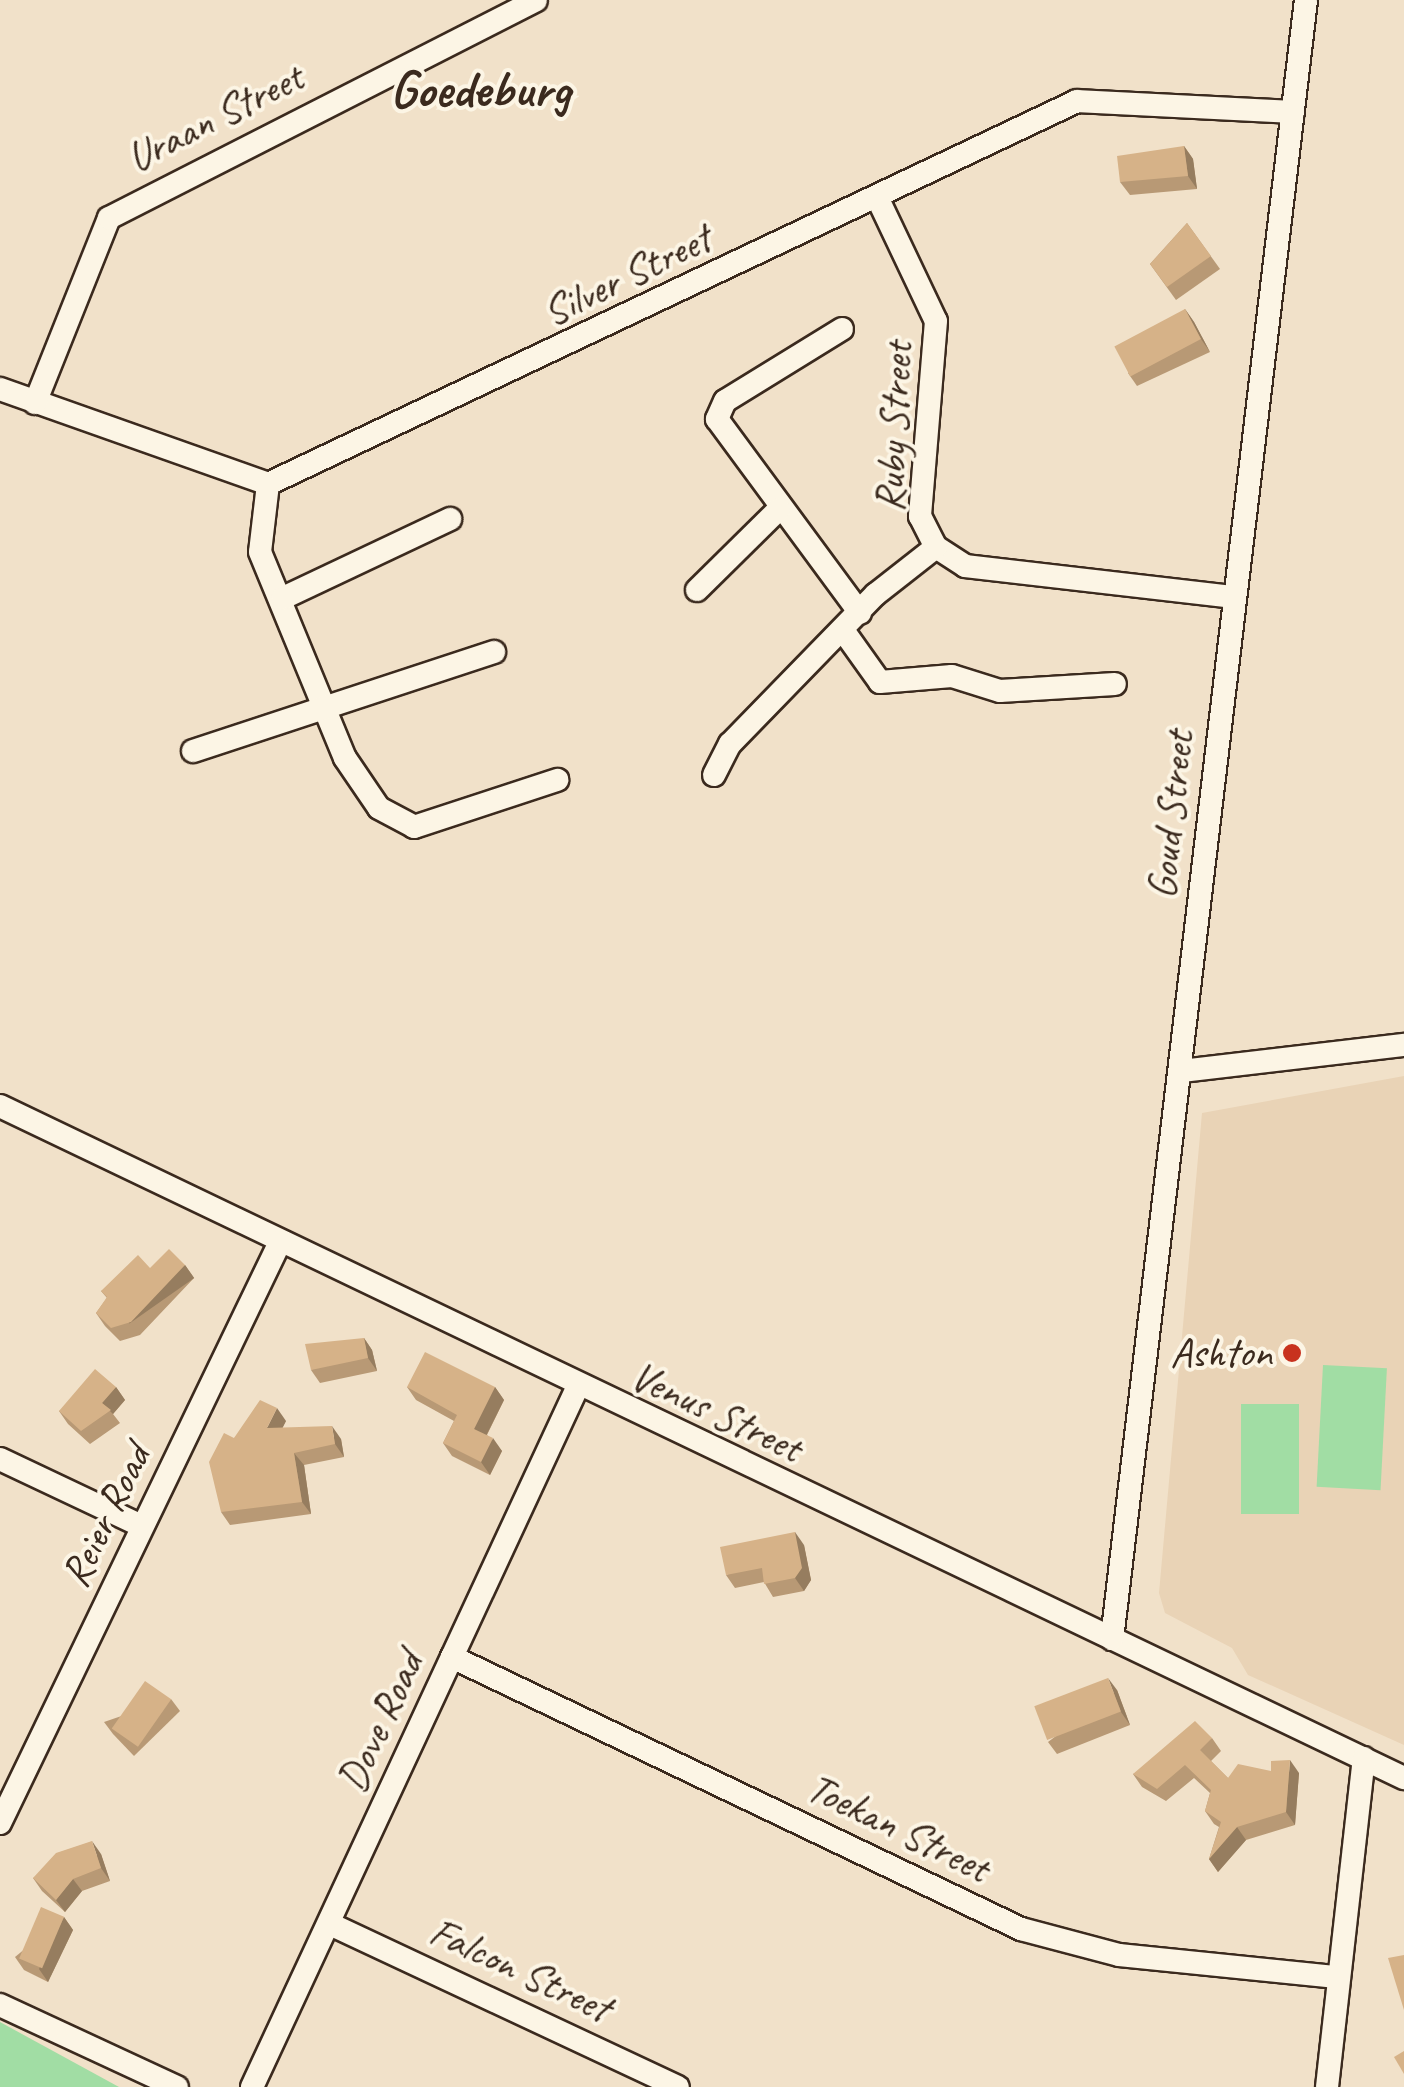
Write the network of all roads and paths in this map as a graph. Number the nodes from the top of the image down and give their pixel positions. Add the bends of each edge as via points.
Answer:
1 (536, 0) edge
2 (1306, 0) edge
3 (1293, 112) junction
4 (876, 197) junction
5 (842, 330) dead end
6 (0, 390) edge
7 (35, 403) junction
8 (268, 484) junction
9 (779, 509) junction
10 (450, 519) dead end
11 (936, 547) junction
12 (697, 590) dead end
13 (1232, 597) junction
14 (283, 598) junction
15 (860, 613) junction
16 (845, 633) junction
17 (494, 652) dead end
18 (1115, 684) dead end
19 (326, 708) junction
20 (193, 750) dead end
21 (714, 774) dead end
22 (557, 780) dead end
23 (1404, 1045) edge
24 (1182, 1071) junction
25 (0, 1106) edge
26 (280, 1242) junction
27 (577, 1388) junction
28 (0, 1459) edge
29 (142, 1526) junction
30 (1112, 1639) junction
31 (452, 1657) junction
32 (1364, 1758) junction
33 (1404, 1778) edge
34 (1, 1818) edge
35 (330, 1924) junction
36 (1337, 1977) junction
37 (0, 2005) edge
38 (176, 2087) edge
39 (252, 2087) edge
40 (678, 2087) edge
41 (1326, 2087) edge

1 - 7 street, Uraan Street via 110,218
2 - 3 street, Goud Street
3 - 4 street, Silver Street via 1077,102
3 - 13 street, Goud Street
4 - 8 street, Silver Street
4 - 11 street, Ruby Street via 936,320 920,516
5 - 9 street via 725,401 717,420
6 - 7 street
7 - 8 street
8 - 14 street via 260,552
9 - 12 street
9 - 15 street
10 - 14 street
11 - 13 street, Ruby Street via 965,566
11 - 15 street
13 - 24 street, Goud Street
14 - 19 street
15 - 16 street
16 - 18 street via 880,682 952,676 1000,691
16 - 21 street via 730,744
17 - 19 street
19 - 20 street
19 - 22 street via 346,758 395,824 414,827
23 - 24 street
24 - 30 street, Goud Street
25 - 26 street, Venus Street
26 - 27 street, Venus Street
26 - 29 street, Reier Road
27 - 30 street, Venus Street
27 - 31 street, Dove Road
28 - 29 street
29 - 34 street, Reier Road
30 - 32 street, Venus Street
31 - 35 street, Dove Road
31 - 36 street, Toekan Street via 1021,1929 1119,1955
32 - 33 street, Venus Street
32 - 36 street
35 - 39 street, Dove Road
35 - 40 street, Falcon Street
36 - 41 street
37 - 38 street

